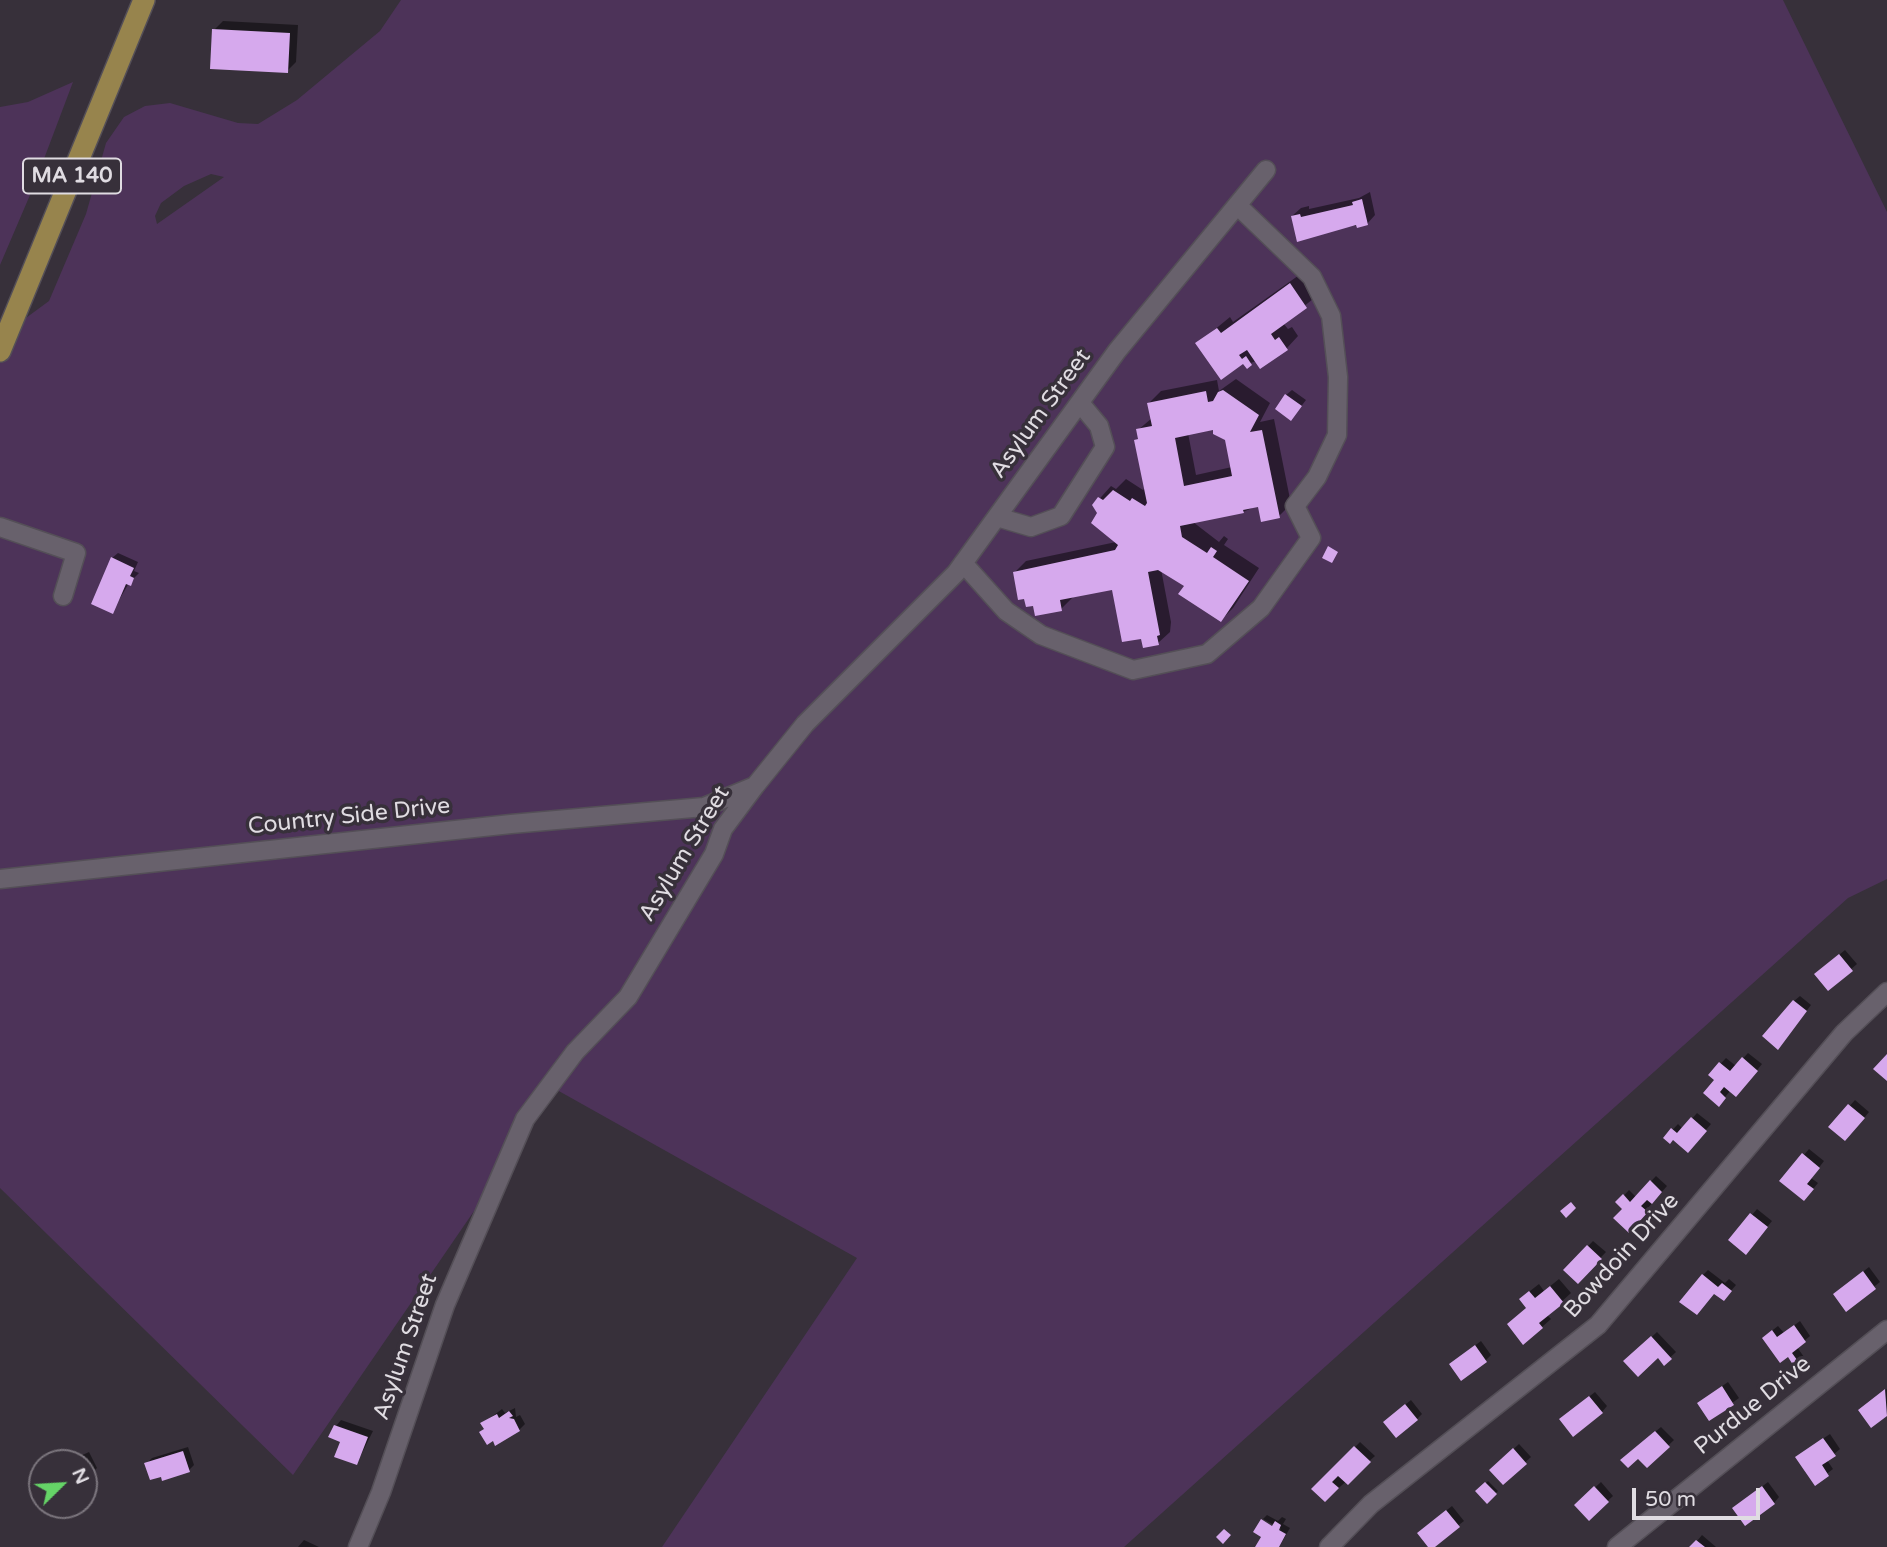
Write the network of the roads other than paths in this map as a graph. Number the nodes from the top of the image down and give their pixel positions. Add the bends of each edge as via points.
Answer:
1 (144, 0) edge
2 (1266, 170) dead end
3 (1237, 205) junction
4 (0, 351) edge
5 (1080, 403) junction
6 (997, 517) junction
7 (0, 527) edge
8 (963, 563) junction
9 (63, 596) dead end
10 (755, 786) junction
11 (704, 807) junction
12 (723, 829) junction
13 (0, 879) edge
14 (1887, 992) edge
15 (1887, 1330) edge
16 (358, 1547) edge
17 (1329, 1547) edge
18 (1617, 1547) edge

1 - 4 main road, MA 140
2 - 3 street, Asylum Street
3 - 5 street, Asylum Street
3 - 8 street via 1312,276 1331,316 1338,377 1337,435 1317,477 1296,506 1311,538 1261,608 1207,654 1133,670 1041,635 1006,611
5 - 6 street, Asylum Street
5 - 6 street via 1099,426 1105,447 1061,516 1031,527
6 - 8 street, Asylum Street
7 - 9 street via 76,554
8 - 10 street, Asylum Street via 805,724
10 - 11 street, Country Side Drive
10 - 12 street, Asylum Street
11 - 12 street via 714,812
11 - 13 street, Country Side Drive
12 - 16 street, Asylum Street via 714,854 628,997 575,1052 525,1119 445,1305
14 - 17 street, Bowdoin Drive via 1844,1033 1598,1325 1371,1504
15 - 18 street, Purdue Drive

